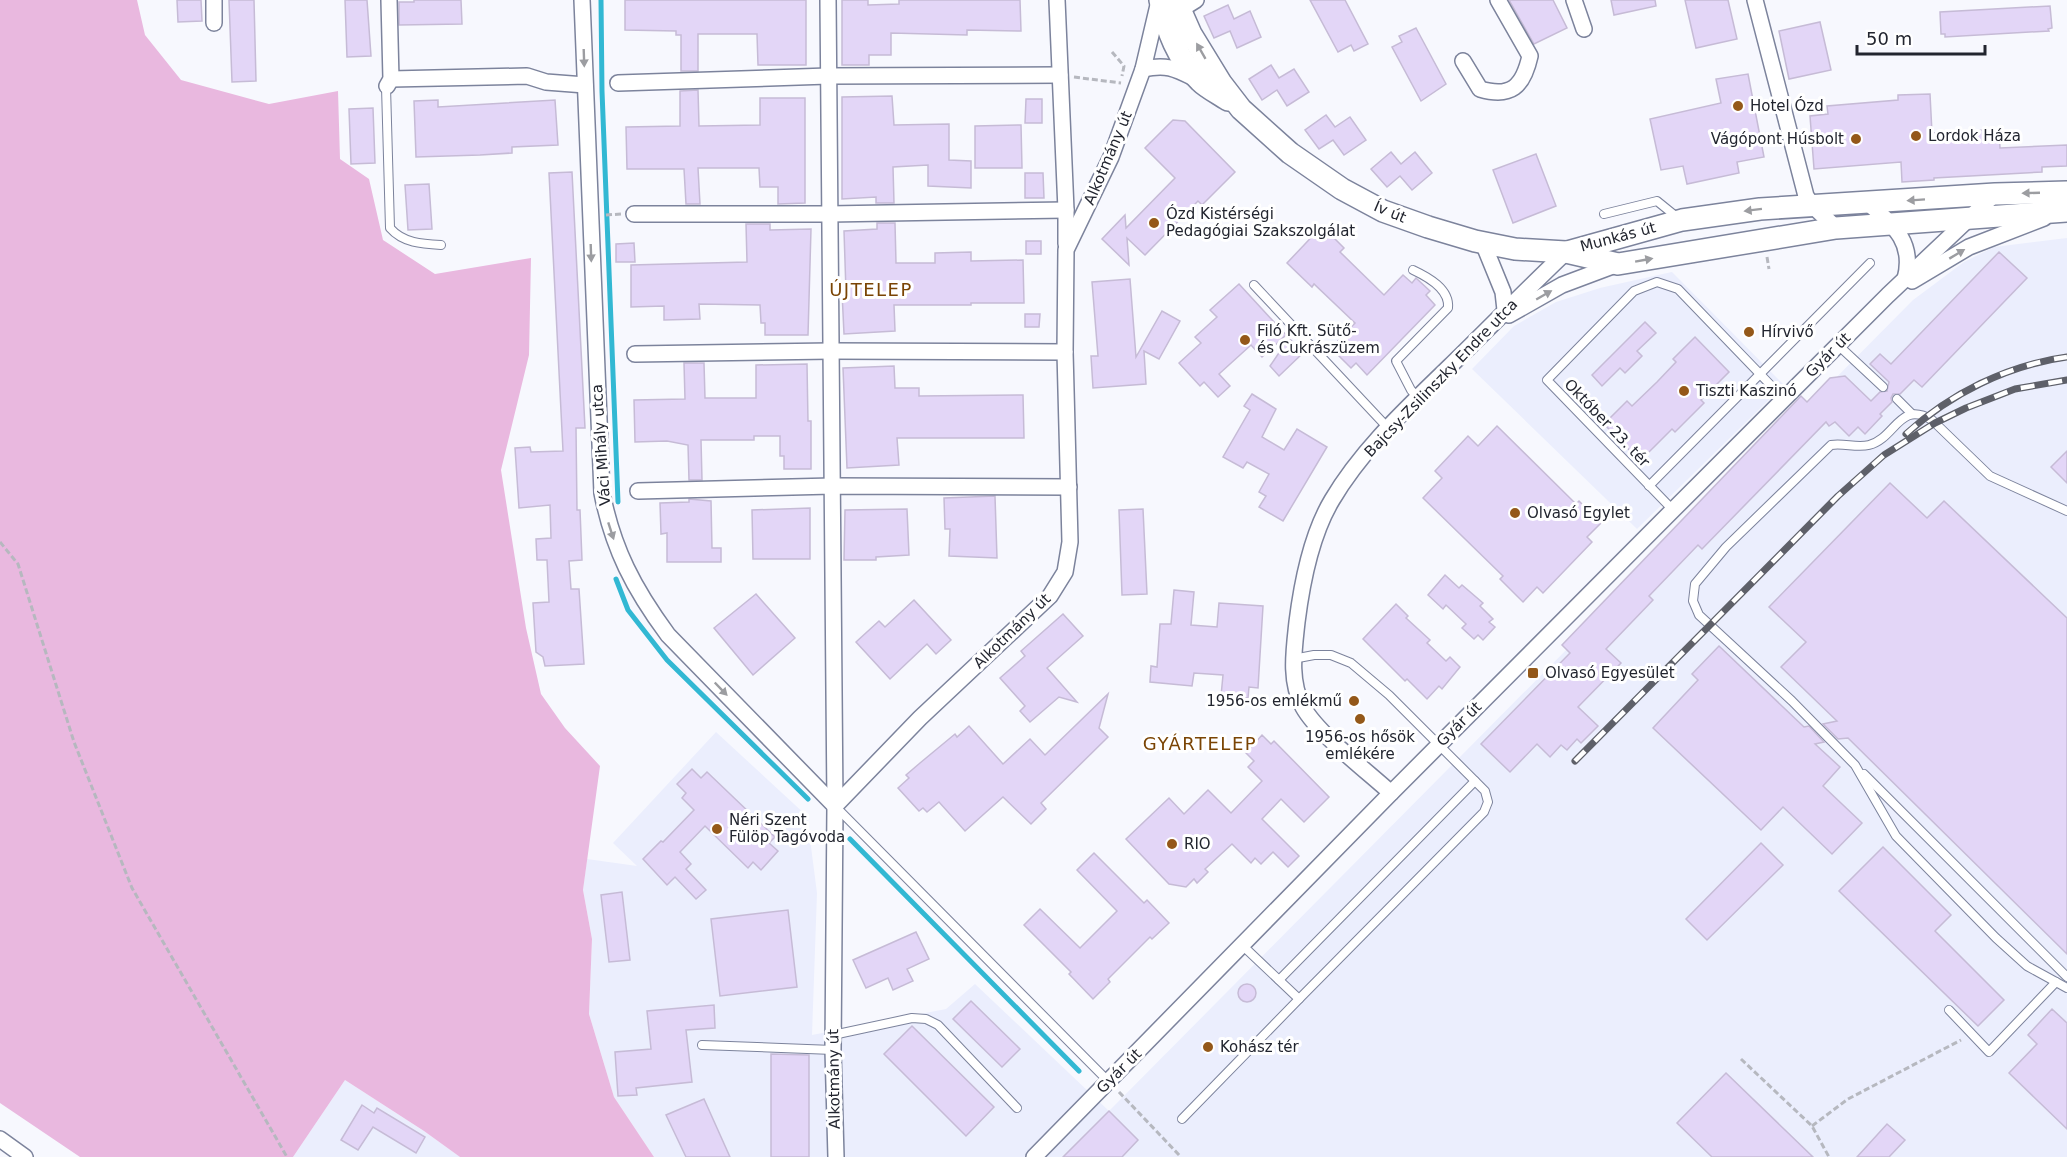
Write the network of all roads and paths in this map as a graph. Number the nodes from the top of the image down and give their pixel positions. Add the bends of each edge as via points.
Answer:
1 (214, 0) edge
2 (389, 0) edge
3 (582, 0) edge
4 (828, 0) edge
5 (1057, 0) edge
6 (1160, 0) edge
7 (1498, 0) edge
8 (1574, 0) edge
9 (1755, 0) edge
10 (1176, 14) edge
11 (214, 23) dead end
12 (1584, 29) dead end
13 (1112, 52) dead end
14 (1463, 61) dead end
15 (1143, 69) junction
16 (1060, 75) junction
17 (828, 76) junction
18 (1200, 82) junction
19 (388, 83) junction
20 (618, 83) dead end
21 (1120, 83) junction
22 (585, 85) junction
23 (1137, 85) junction
24 (1241, 109) junction
25 (2067, 192) edge
26 (1995, 194) junction
27 (1868, 203) junction
28 (1812, 205) junction
29 (1066, 210) junction
30 (2063, 211) edge
31 (634, 214) dead end
32 (829, 214) junction
33 (1604, 214) dead end
34 (1968, 219) junction
35 (1682, 220) junction
36 (1892, 224) junction
37 (1836, 228) junction
38 (1483, 243) junction
39 (441, 244) dead end
40 (1066, 250) junction
41 (1566, 252) junction
42 (1766, 252) dead end
43 (1870, 263) dead end
44 (1618, 264) junction
45 (1769, 269) dead end
46 (1413, 270) dead end
47 (1905, 279) junction
48 (1254, 285) dead end
49 (1888, 295) junction
50 (1506, 310) junction
51 (1493, 324) junction
52 (1838, 345) junction
53 (831, 351) junction
54 (1065, 352) junction
55 (635, 354) dead end
56 (1760, 374) junction
57 (1883, 387) dead end
58 (1418, 398) junction
59 (1784, 399) junction
60 (1896, 399) dead end
61 (1912, 414) junction
62 (1388, 428) junction
63 (832, 486) junction
64 (1649, 486) junction
65 (1069, 487) junction
66 (638, 491) dead end
67 (1674, 510) junction
68 (2067, 511) edge
69 (0, 542) edge
70 (1293, 659) junction
71 (1438, 746) junction
72 (1855, 765) junction
73 (1475, 781) junction
74 (1391, 793) junction
75 (835, 806) junction
76 (1242, 945) junction
77 (2067, 977) edge
78 (1279, 980) junction
79 (2056, 982) junction
80 (2067, 988) edge
81 (1299, 999) junction
82 (1949, 1010) dead end
83 (1972, 1034) junction
84 (833, 1042) junction
85 (702, 1045) dead end
86 (1741, 1059) dead end
87 (1109, 1082) junction
88 (1017, 1107) dead end
89 (1182, 1119) dead end
90 (1812, 1126) junction
91 (0, 1139) edge
92 (25, 1157) edge
93 (286, 1157) edge
94 (836, 1157) edge
95 (1034, 1157) edge
96 (1181, 1157) edge
97 (1829, 1157) edge

1 - 11 street
2 - 19 street
3 -> 22 street, Váci Mihály utca
4 - 17 street
5 - 16 street
6 - 10 main road, Ív út
7 - 14 street via 1530,56 1526,74 1513,89 1497,94 1480,89
8 - 12 street
9 - 28 street via 1806,196
10 - 15 street, Alkotmány út
10 - 18 main road, Ív út via 1177,51
24 -> 10 main road, Ív út
13 - 21 path via 1124,66
15 - 18 street via 1168,66
15 - 23 street, Alkotmány út
16 - 17 street
16 - 21 path
16 - 29 street
17 - 20 street
17 - 32 street
18 - 24 main road, Ív út
19 - 22 street via 527,76 546,82
19 - 39 lane via 390,228 396,236 419,244
21 - 23 path
22 -> 75 street, Váci Mihály utca via 602,493 611,532 624,565 668,635
23 - 40 street, Alkotmány út via 1111,157
24 - 38 main road, Ív út via 1290,153 1352,194 1383,211
25 -> 26 main road, Munkás út
26 -> 27 main road, Munkás út
26 - 34 street, Gyár út
27 - 28 main road, Munkás út
27 - 36 street
28 -> 35 main road, Munkás út
28 - 37 street
29 - 32 street
29 - 40 street
30 - 34 main road, Munkás út
49 -> 30 street, Gyár út via 1969,247
31 - 32 street
32 - 53 street
33 - 35 lane via 1657,201
34 - 36 main road, Munkás út
34 - 47 street, Gyár út
35 - 41 main road, Munkás út
36 - 37 main road, Munkás út
36 - 47 street via 1908,257
44 -> 37 main road, Munkás út
38 - 41 main road, Ív út
38 - 50 street via 1503,292
40 - 54 street, Alkotmány út
41 - 44 main road, Munkás út
41 - 50 street, Bajcsy-Zsilinszky Endre utca
42 - 45 path
43 - 56 lane, Október 23. tér
51 -> 44 street via 1562,285
46 - 58 lane via 1426,276 1449,300 1448,308 1396,361
47 - 49 street, Gyár út
48 - 62 lane
49 - 52 street, Gyár út
50 - 51 street, Bajcsy-Zsilinszky Endre utca
51 - 58 street, Bajcsy-Zsilinszky Endre utca
52 - 57 lane
52 - 59 street, Gyár út
53 - 54 street
53 - 55 street
53 - 63 street
54 - 65 street, Alkotmány út
56 - 59 lane, Október 23. tér
56 - 64 lane, Október 23. tér
56 - 64 lane, Október 23. tér via 1678,289 1658,282 1634,291 1547,380
58 - 62 street, Bajcsy-Zsilinszky Endre utca
59 - 67 street, Gyár út
60 - 61 lane
61 - 68 lane via 1932,420 1990,476
61 - 72 lane via 1871,445 1831,445 1726,547 1695,584 1693,601 1699,615
62 - 70 street, Bajcsy-Zsilinszky Endre utca via 1331,502 1315,538 1300,599
63 - 65 street
63 - 66 street
63 - 75 street
64 - 67 lane, Október 23. tér
65 - 75 street, Alkotmány út via 1069,557 1050,596 920,718
67 - 71 street, Gyár út
69 - 93 path via 18,564 74,742 132,888
70 - 71 lane via 1331,655 1351,663 1389,695
70 - 74 street, Bajcsy-Zsilinszky Endre utca via 1304,708 1324,733
71 - 73 lane
71 - 74 street, Gyár út
72 - 77 lane
72 - 79 lane via 1896,836 1996,938 2027,966
73 - 78 lane
73 - 81 lane via 1485,791 1488,802 1484,812
74 - 76 street, Gyár út
75 - 84 street, Alkotmány út
75 - 87 lane
76 - 78 lane
76 - 87 street, Gyár út
78 - 81 lane
79 - 80 lane
79 - 83 lane via 1989,1052
81 - 89 lane
82 - 83 lane
83 - 90 path via 1848,1099
84 - 85 lane
84 - 88 lane via 912,1018 926,1019 938,1025
84 - 94 street, Alkotmány út
86 - 90 path
87 - 95 street, Gyár út
87 - 96 path
90 - 97 path
91 - 92 street

